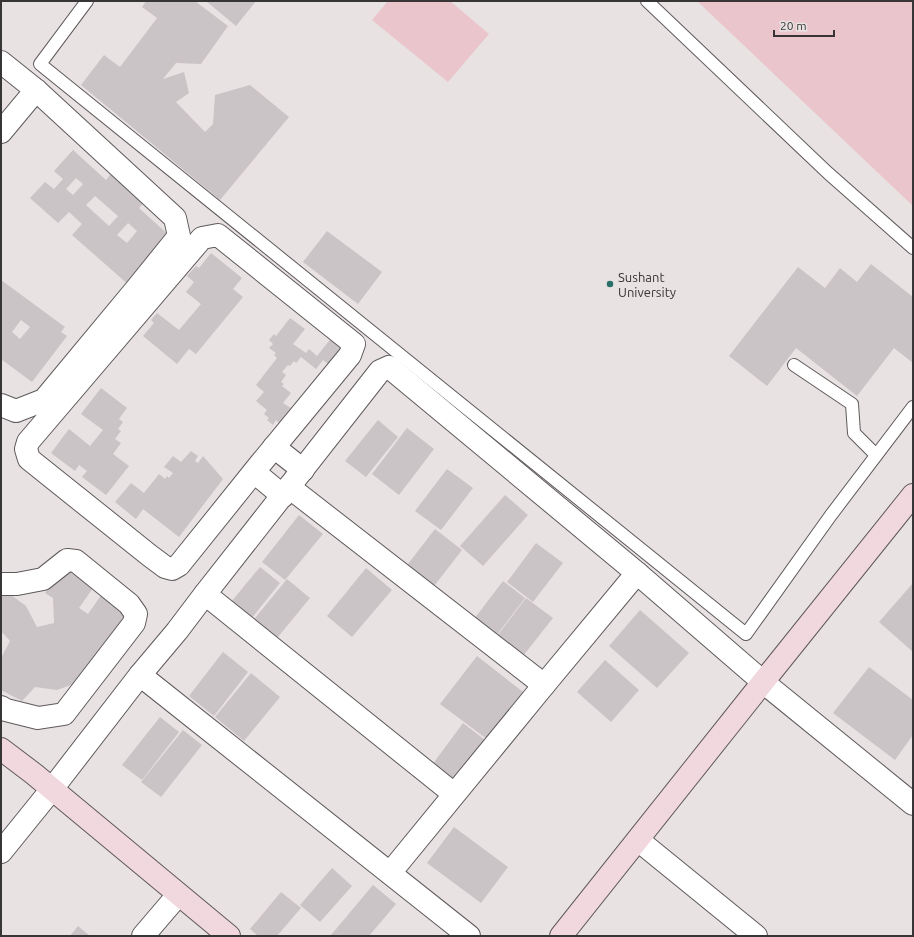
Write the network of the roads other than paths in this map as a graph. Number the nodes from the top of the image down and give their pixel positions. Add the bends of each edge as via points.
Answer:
1 (87, 1) edge
2 (647, 1) edge
3 (1, 62) edge
4 (36, 90) junction
5 (1, 132) edge
6 (913, 248) edge
7 (794, 365) dead end
8 (1, 405) edge
9 (913, 407) edge
10 (274, 447) junction
11 (876, 455) junction
12 (303, 470) junction
13 (254, 472) junction
14 (286, 491) junction
15 (913, 495) edge
16 (637, 573) junction
17 (1, 584) edge
18 (205, 594) junction
19 (140, 675) junction
20 (763, 682) junction
21 (544, 685) junction
22 (1, 707) edge
23 (1, 749) edge
24 (52, 789) junction
25 (454, 794) junction
26 (913, 804) edge
27 (638, 840) junction
28 (1, 852) edge
29 (390, 873) junction
30 (178, 895) junction
31 (144, 936) edge
32 (229, 936) edge
33 (469, 936) edge
34 (561, 936) edge
35 (756, 936) edge

1 - 11 lane via 40,64 746,634
2 - 6 lane via 828,173
3 - 4 street
4 - 5 street
4 - 8 street via 175,218 179,236 44,400 16,411
7 - 11 lane via 852,404 854,433
9 - 11 lane
10 - 12 street
10 - 13 street
10 - 13 street via 350,355 354,344 218,235 202,238 28,442 26,449 29,458 149,555 172,569 179,565
12 - 14 street
12 - 16 street via 380,371 389,367
13 - 14 street
14 - 18 street
14 - 21 street
15 - 20 street
16 - 20 street
16 - 21 street
17 - 22 street via 44,579 67,560 76,561 129,604 136,614 134,623 64,714 38,718
18 - 19 street via 178,631
18 - 25 street
19 - 24 street
19 - 29 street
20 - 26 street
20 - 27 street
21 - 25 street
23 - 24 street
24 - 28 street
24 - 30 street
25 - 29 street
27 - 34 street
27 - 35 street
29 - 33 street
30 - 31 street
30 - 32 street

